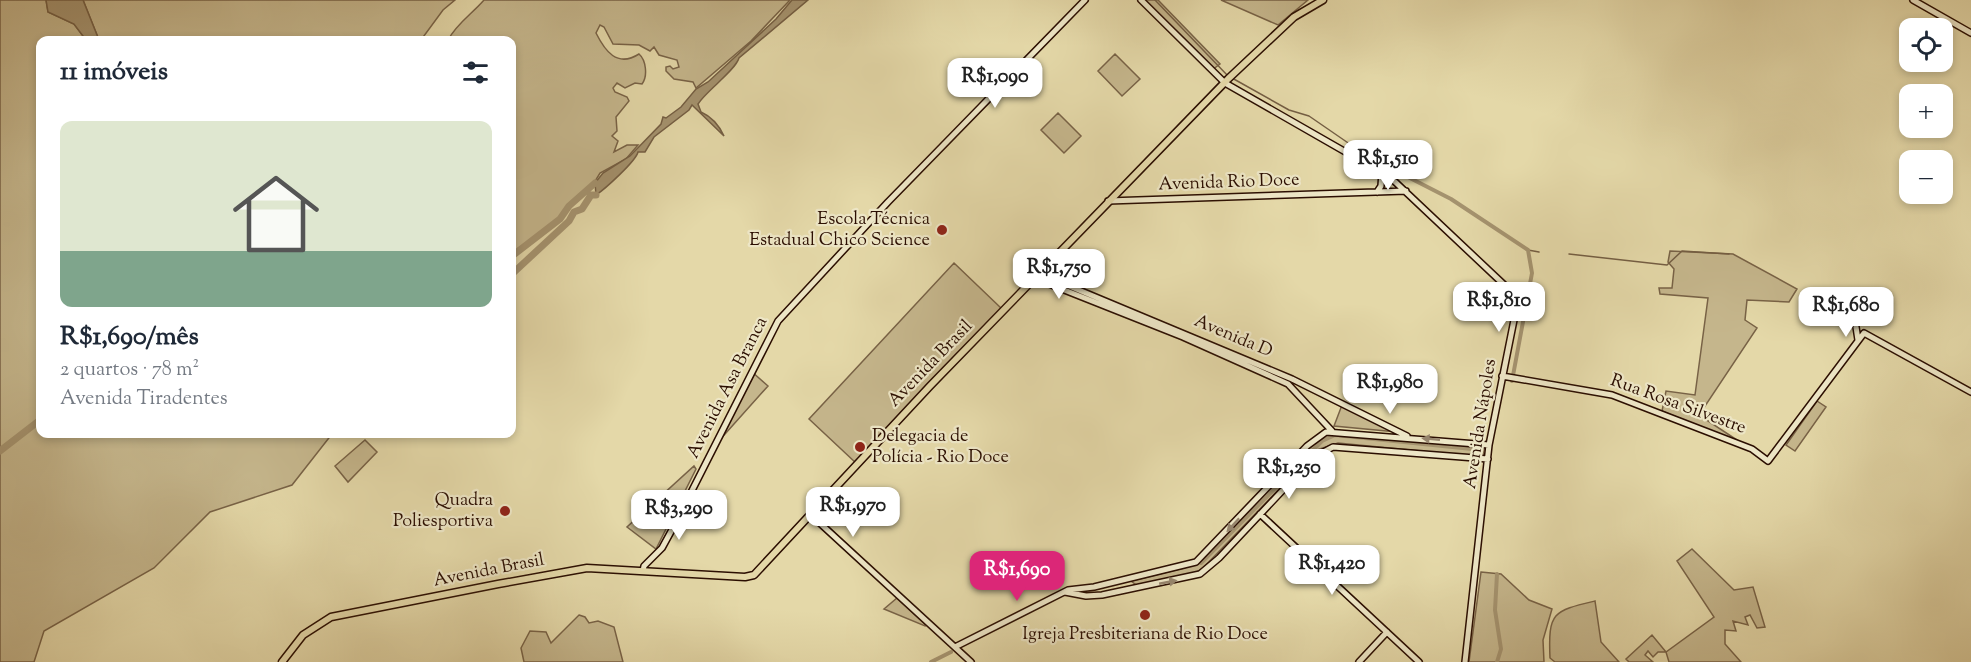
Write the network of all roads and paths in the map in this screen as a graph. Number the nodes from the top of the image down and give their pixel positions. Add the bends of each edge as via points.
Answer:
1 (1085, 0) edge
2 (1141, 0) edge
3 (1323, 0) edge
4 (1913, 0) edge
5 (1971, 33) edge
6 (1226, 81) junction
7 (1382, 172) junction
8 (1121, 188) junction
9 (1406, 191) junction
10 (1373, 194) junction
11 (1108, 201) junction
12 (1125, 201) junction
13 (1036, 275) junction
14 (1856, 327) dead end
15 (1184, 335) junction
16 (1858, 342) junction
17 (1504, 376) junction
18 (1971, 392) edge
19 (1332, 431) junction
20 (1412, 438) junction
21 (1489, 445) junction
22 (1488, 459) junction
23 (1260, 514) junction
24 (811, 516) junction
25 (643, 571) junction
26 (1109, 583) junction
27 (1090, 588) junction
28 (1063, 592) junction
29 (1110, 593) junction
30 (1076, 594) junction
31 (1388, 632) junction
32 (955, 647) junction
33 (282, 662) edge
34 (971, 662) edge
35 (1359, 662) edge
36 (1419, 662) edge
37 (1465, 662) edge

1 - 25 street, Avenida Asa Branca via 778,321 674,526
2 - 6 street
3 - 6 main road, Avenida Brasil via 1294,17
4 - 5 street
6 - 7 street
6 - 8 main road, Avenida Brasil
7 - 9 street
7 - 10 street via 1381,186
8 - 11 main road, Avenida Brasil
8 - 12 street
9 - 10 street, Avenida Rio Doce
9 - 17 street, Avenida Nápoles via 1515,295 1517,304
10 - 12 street, Avenida Rio Doce
11 - 12 street, Avenida Rio Doce
11 - 13 main road, Avenida Brasil
13 - 15 street, Avenida D
13 - 24 main road, Avenida Brasil
14 - 16 street
15 - 19 street, Avenida D via 1288,384
15 - 20 street, Avenida D via 1292,379
16 - 17 street, Rua Rosa Silvestre via 1768,461 1752,449 1622,398
16 - 18 street via 1864,333
17 - 21 street, Avenida Nápoles
19 - 20 street
19 -> 26 street via 1314,440 1199,560
21 -> 20 street
21 - 22 street, Avenida Nápoles
22 - 23 street via 1333,447 1314,457
22 - 37 street, Avenida Nápoles
29 -> 23 street via 1200,574
23 - 31 street
24 - 25 main road, Avenida Brasil via 761,570 749,577
24 - 32 street
25 - 33 main road, Avenida Brasil via 587,568 342,614 308,631
26 - 27 street
26 - 29 street via 1114,587
27 - 28 street
27 - 30 street
28 - 30 street
28 - 32 street
29 - 30 street
31 - 35 street
31 - 36 street
32 - 34 street

